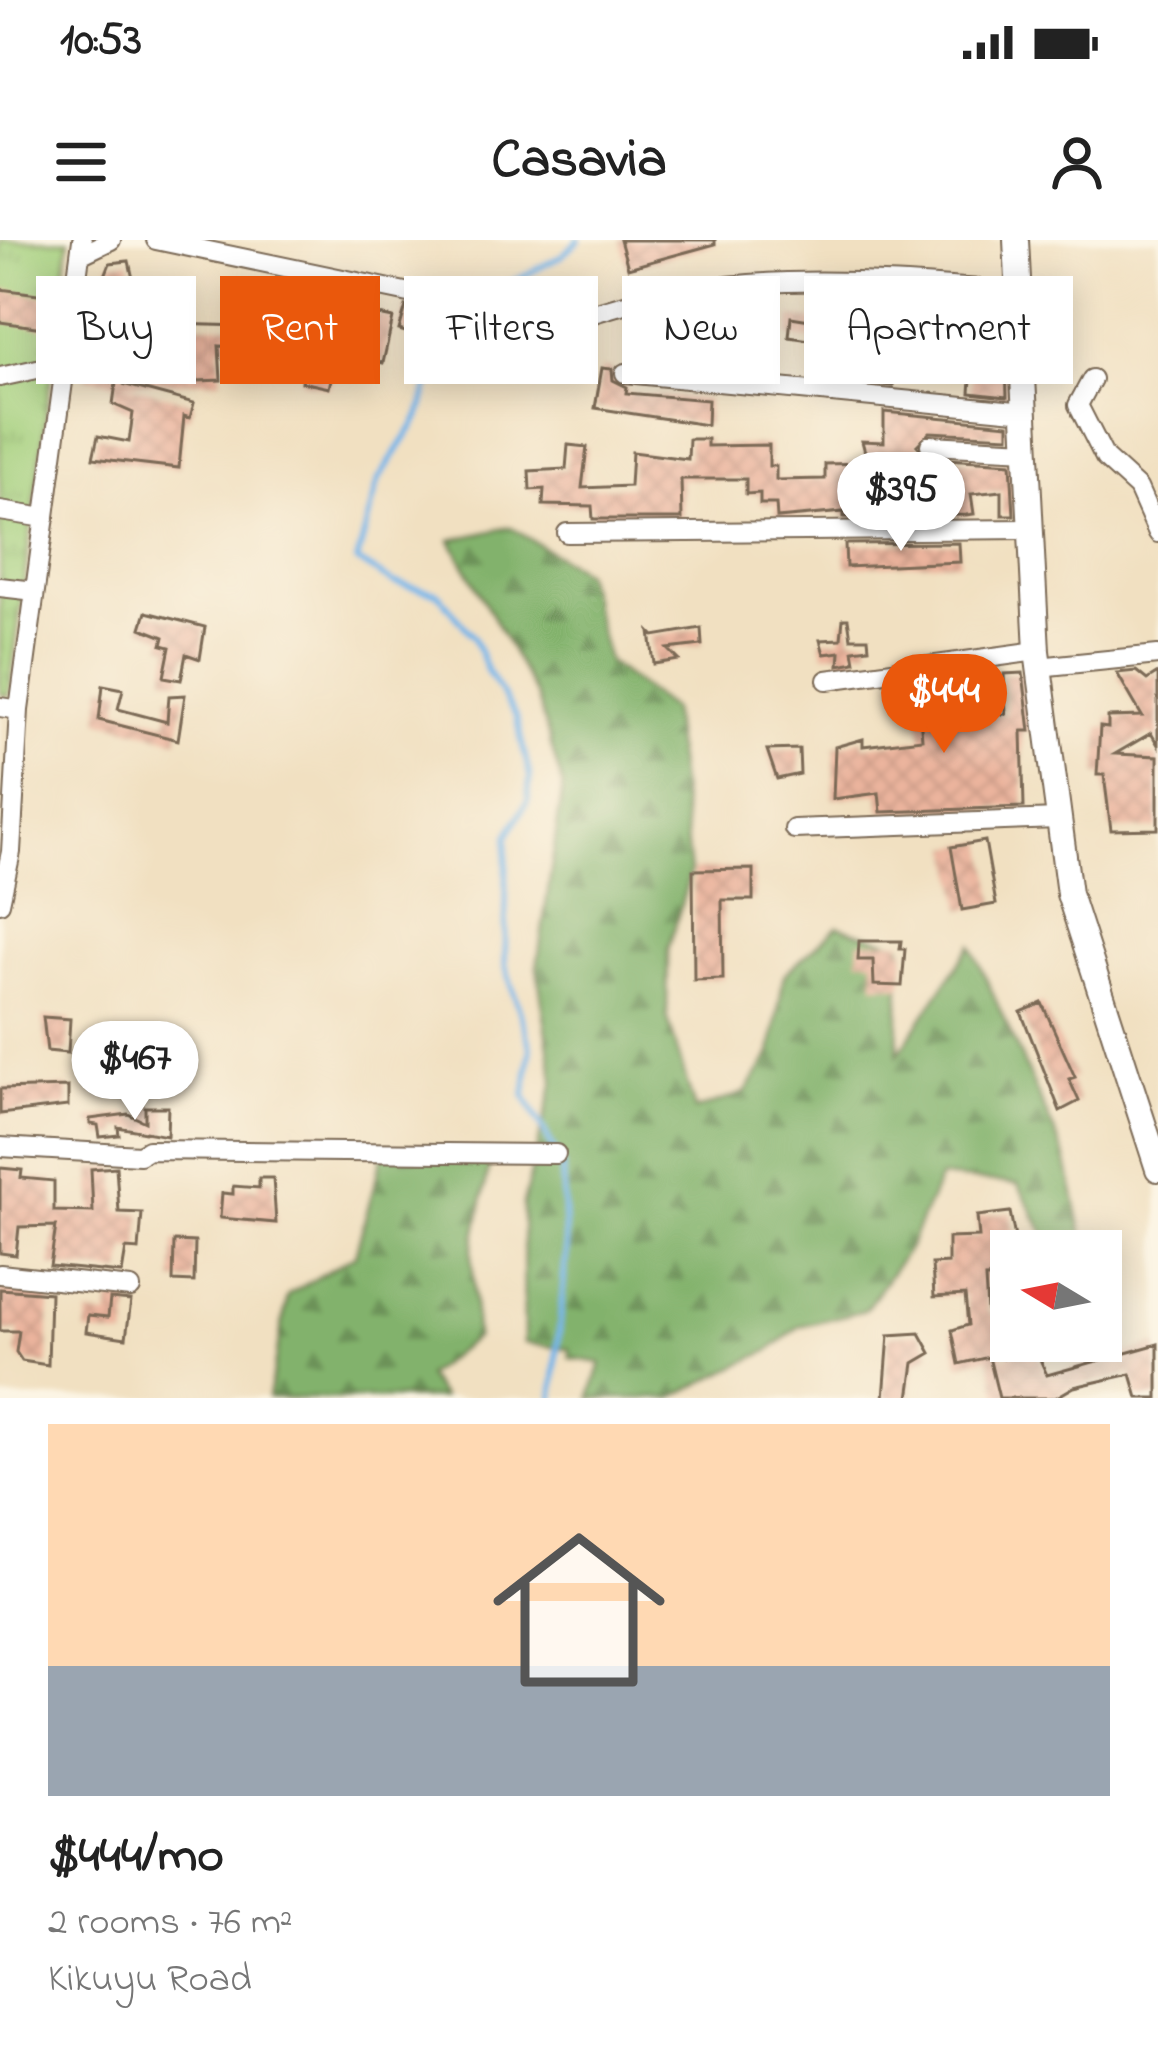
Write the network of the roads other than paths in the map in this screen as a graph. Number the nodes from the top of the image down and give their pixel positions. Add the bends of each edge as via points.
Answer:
1 (111, 240) edge
2 (156, 240) edge
3 (1016, 240) edge
4 (81, 248) edge
5 (1017, 276) edge
6 (804, 279) edge
7 (36, 369) edge
8 (0, 377) edge
9 (1092, 379) dead end
10 (62, 384) edge
11 (738, 384) edge
12 (1024, 384) edge
13 (1026, 412) junction
14 (930, 445) dead end
15 (1028, 450) junction
16 (0, 511) edge
17 (45, 518) junction
18 (1030, 529) junction
19 (567, 533) dead end
20 (1158, 533) edge
21 (0, 586) edge
22 (35, 591) junction
23 (1158, 656) edge
24 (1037, 659) junction
25 (826, 680) dead end
26 (10, 709) edge
27 (1058, 819) junction
28 (794, 829) dead end
29 (0, 903) edge
30 (0, 1147) edge
31 (556, 1154) dead end
32 (1158, 1169) edge
33 (0, 1274) edge
34 (131, 1288) dead end

1 - 4 street
2 - 6 street via 548,322 715,285
3 - 5 main road
7 - 8 street
9 - 20 street via 1078,405 1105,458 1138,488
10 - 17 street
11 - 13 street
12 - 13 main road
13 - 15 main road
14 - 15 street
15 - 18 main road
16 - 17 street
17 - 22 street
18 - 19 street
18 - 24 main road
21 - 22 street
22 - 26 street
23 - 24 street
24 - 25 street
24 - 27 main road
26 - 29 street via 11,852
27 - 28 street
27 - 32 main road via 1069,894
30 - 31 street
33 - 34 street

